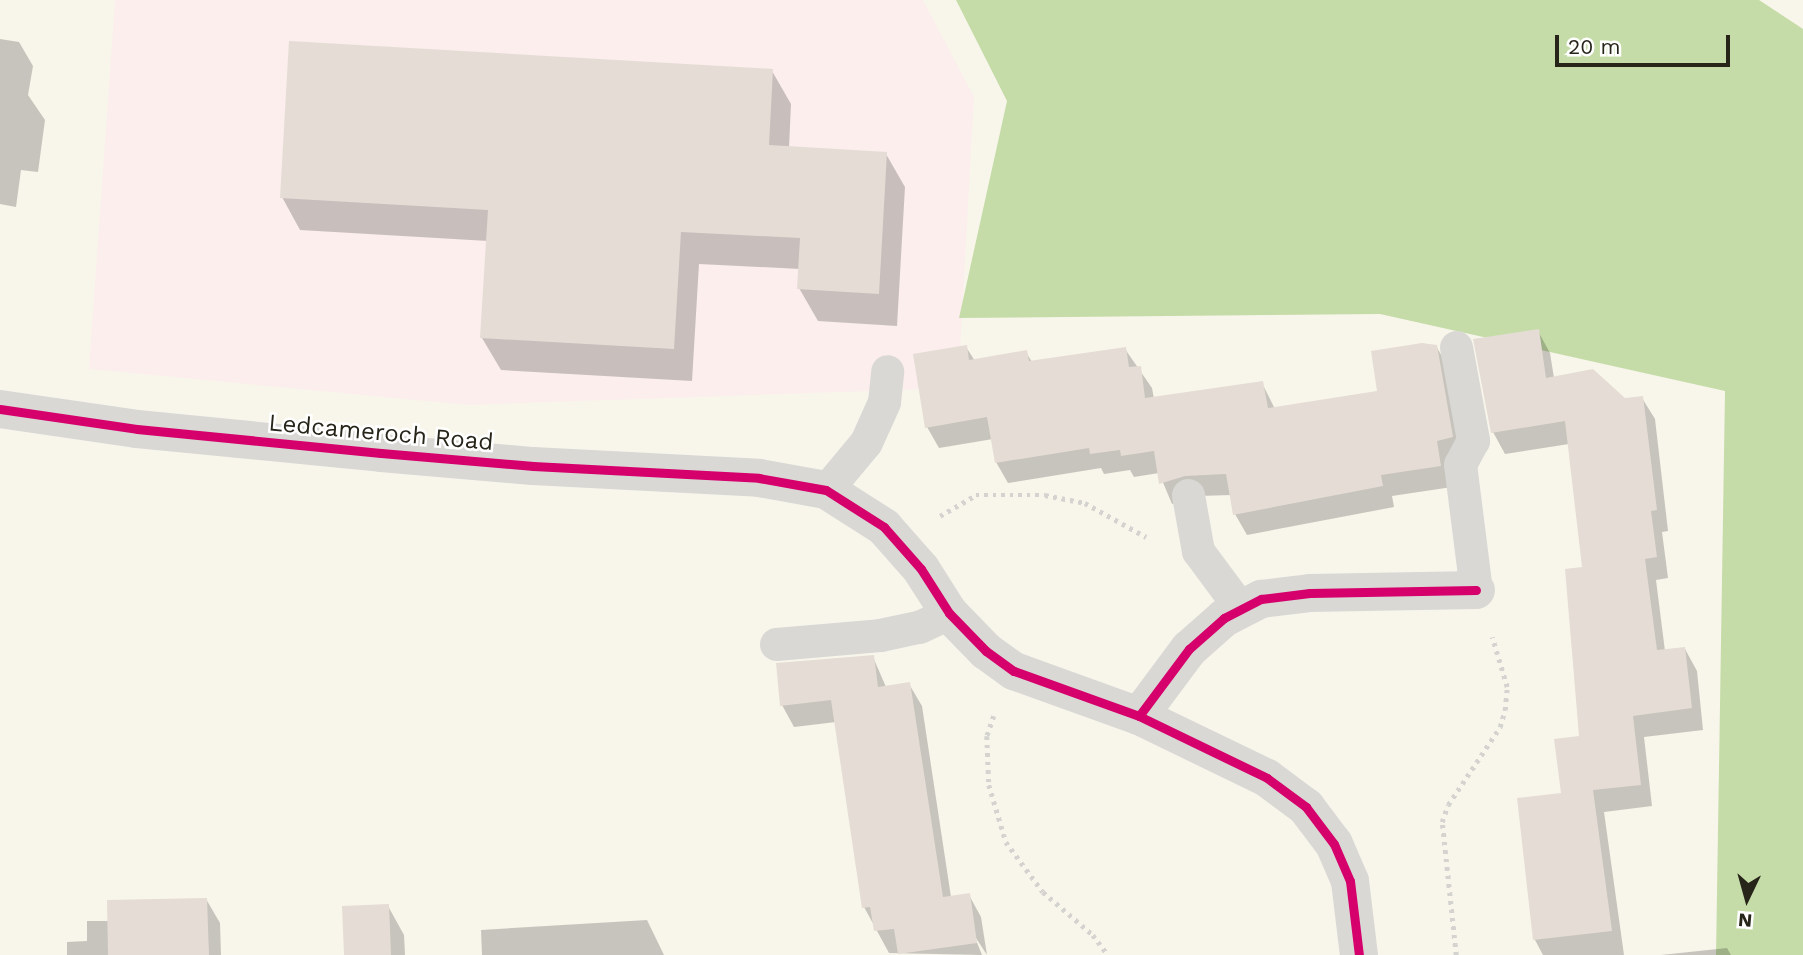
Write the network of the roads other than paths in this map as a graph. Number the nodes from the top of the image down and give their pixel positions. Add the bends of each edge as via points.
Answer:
1 (1456, 347) dead end
2 (887, 371) dead end
3 (0, 409) edge
4 (826, 490) junction
5 (1188, 495) dead end
6 (1476, 590) joint
7 (1241, 609) junction
8 (949, 613) junction
9 (776, 644) dead end
10 (1139, 716) junction
11 (1359, 955) edge

1 - 6 lane via 1473,440 1460,464
2 - 4 lane via 884,402 866,442
3 - 4 street, Ledcameroch Road via 137,429 381,453 533,467 759,478
4 - 8 street via 884,527
5 - 7 lane via 1198,551
6 - 7 street via 1310,593 1261,599
7 - 10 street via 1189,649
8 - 9 lane via 919,627 880,635
8 - 10 street via 986,651 1014,671
10 - 11 street via 1267,778 1306,807 1334,844 1350,881

